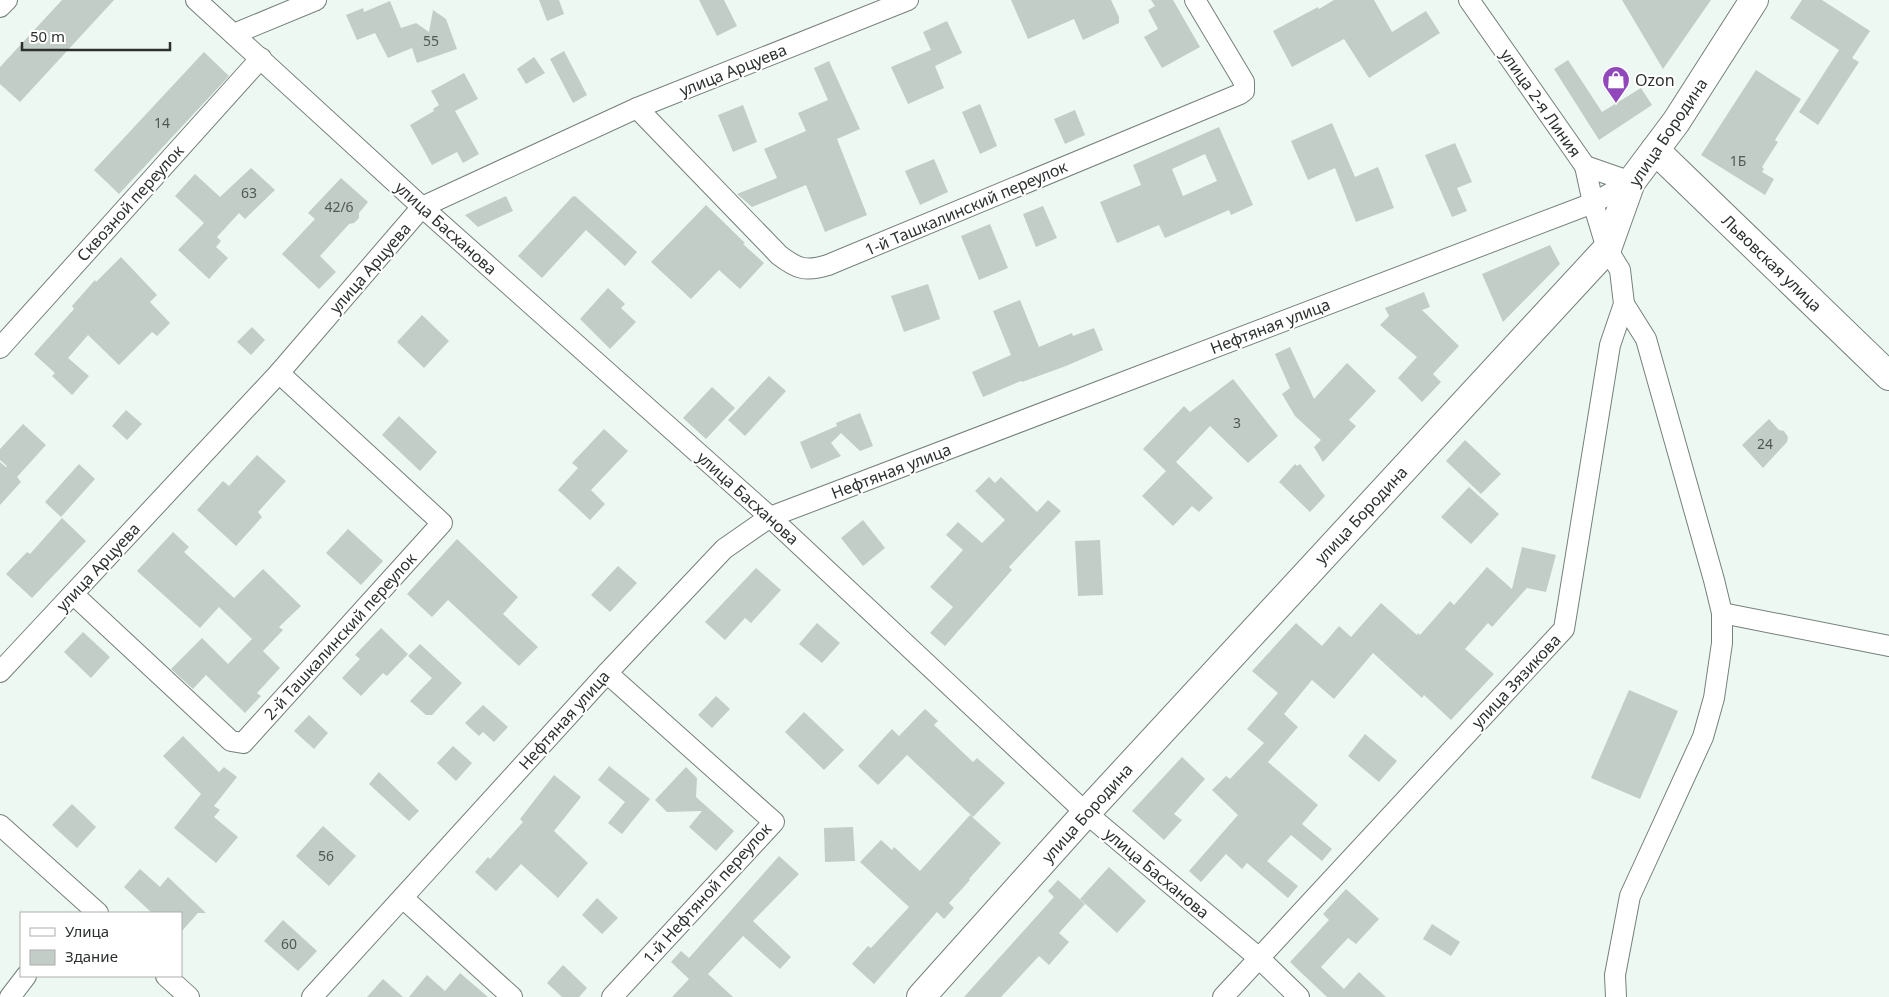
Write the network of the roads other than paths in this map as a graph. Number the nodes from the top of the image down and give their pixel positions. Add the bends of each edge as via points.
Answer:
1 (7, 0) edge
2 (196, 0) edge
3 (316, 0) edge
4 (908, 0) edge
5 (1195, 0) edge
6 (1469, 0) edge
7 (1754, 0) edge
8 (0, 8) edge
9 (234, 34) junction
10 (261, 58) junction
11 (638, 108) junction
12 (1655, 150) junction
13 (1585, 166) junction
14 (1632, 182) junction
15 (1593, 203) junction
16 (422, 207) junction
17 (1607, 249) junction
18 (1624, 304) junction
19 (0, 348) edge
20 (279, 373) junction
21 (1889, 376) edge
22 (770, 517) junction
23 (73, 594) junction
24 (1722, 613) junction
25 (1889, 646) edge
26 (0, 672) edge
27 (606, 673) junction
28 (1086, 813) junction
29 (0, 825) edge
30 (403, 898) junction
31 (86, 909) edge
32 (1259, 958) junction
33 (25, 977) edge
34 (167, 977) edge
35 (10, 997) edge
36 (189, 997) edge
37 (312, 997) edge
38 (512, 997) edge
39 (612, 997) edge
40 (921, 997) edge
41 (1223, 997) edge
42 (1299, 997) edge
43 (1616, 997) edge

1 - 8 street
2 - 9 street, улица Басханова
3 - 9 street
4 - 11 street, улица Арцуева
5 - 11 street, 1-й Ташкалинский переулок via 1244,82 1244,91 1240,94 814,269 791,264 779,255
6 - 13 street, улица 2-я Линия
7 - 12 street, улица Бородина
9 - 10 street, улица Басханова
10 - 16 street, улица Басханова
10 - 19 street, Сквозной переулок
11 - 16 street, улица Арцуева
12 - 14 street, улица Бородина
12 - 21 street, Львовская улица
13 - 14 street, улица 2-я Линия
13 - 15 street, улица Зязикова
14 - 15 street, Нефтяная улица
14 - 17 street, улица Бородина
15 - 17 street, улица Зязикова
15 - 22 street, Нефтяная улица
16 - 20 street, улица Арцуева
16 - 22 street, улица Басханова
17 - 18 street, улица Зязикова via 1620,270
17 - 28 street, улица Бородина
18 - 24 street via 1646,339
18 - 32 street, улица Зязикова via 1610,345 1564,629
20 - 23 street, улица Арцуева
20 - 23 street, 2-й Ташкалинский переулок via 442,524 243,743 231,742
22 - 27 street, Нефтяная улица via 724,549
22 - 28 street, улица Басханова
23 - 26 street, улица Арцуева
24 - 25 street
24 - 43 street via 1722,643 1714,698 1703,737 1630,896 1614,975
27 - 30 street, Нефтяная улица
27 - 39 street, 1-й Нефтяной переулок via 774,822
28 - 32 street, улица Басханова
28 - 40 street, улица Бородина
29 - 31 street
30 - 37 street, Нефтяная улица
30 - 38 street
32 - 41 street, улица Зязикова
32 - 42 street, улица Басханова
33 - 35 street
34 - 36 street

